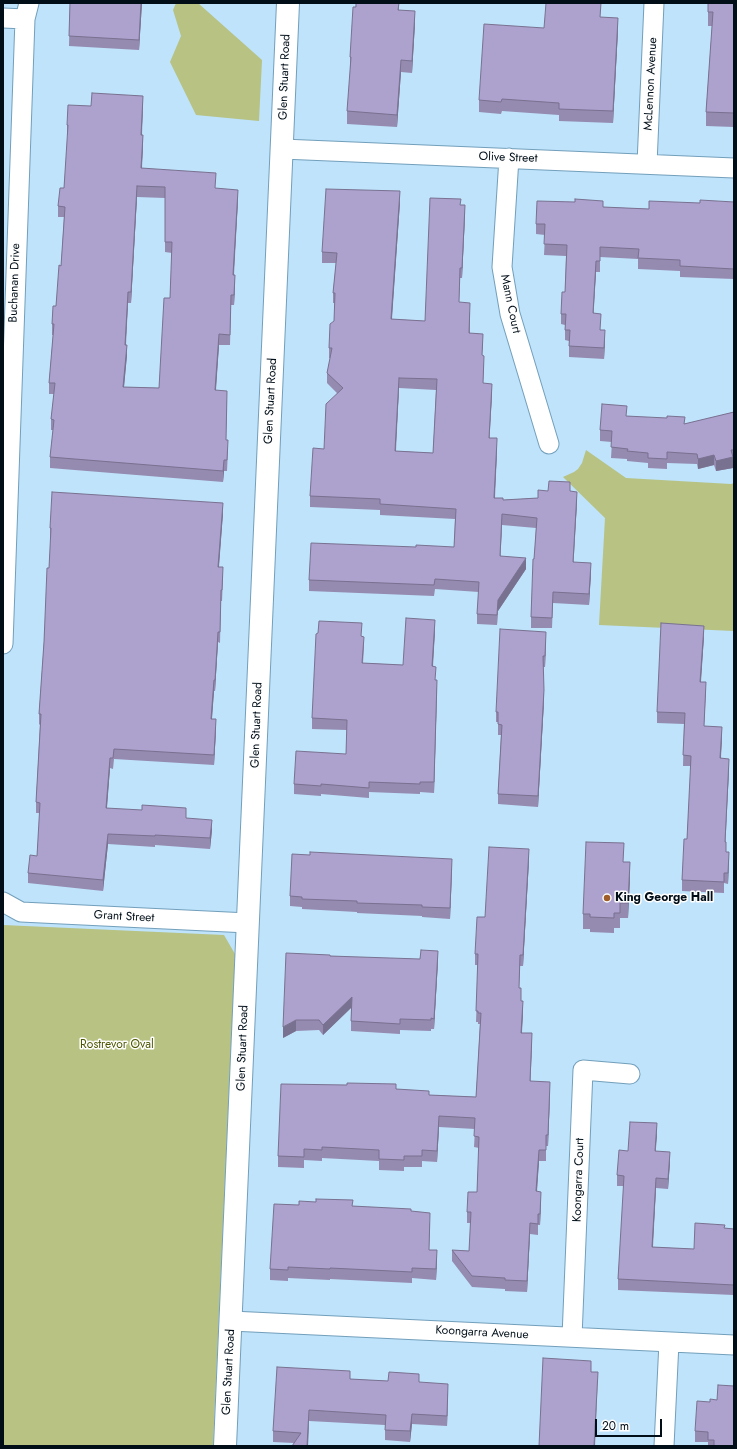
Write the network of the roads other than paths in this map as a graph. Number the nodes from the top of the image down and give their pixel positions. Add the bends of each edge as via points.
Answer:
1 (288, 3) edge
2 (654, 3) edge
3 (27, 11) edge
4 (3, 18) edge
5 (282, 149) junction
6 (509, 158) junction
7 (647, 164) junction
8 (734, 168) edge
9 (8, 379) edge
10 (549, 444) dead end
11 (3, 644) edge
12 (3, 902) edge
13 (248, 923) junction
14 (630, 1074) dead end
15 (231, 1321) junction
16 (572, 1337) junction
17 (668, 1342) junction
18 (734, 1345) edge
19 (225, 1446) edge
20 (664, 1446) edge

1 - 5 street, Glen Stuart Road
2 - 7 street, McLennon Avenue
3 - 4 street, Buchanan Drive
3 - 9 street, Buchanan Drive
5 - 6 street, Olive Street
5 - 13 street, Glen Stuart Road
6 - 7 street, Olive Street
6 - 10 street, Mann Court via 502,267 510,314
7 - 8 street, Olive Street
9 - 11 street, Buchanan Drive
12 - 13 street, Grant Street via 21,912
13 - 15 street, Glen Stuart Road
14 - 16 street, Koongarra Court via 583,1070
15 - 16 street, Koongarra Avenue
15 - 19 street, Glen Stuart Road
16 - 17 street, Koongarra Avenue
17 - 18 street, Koongarra Avenue
17 - 20 street

